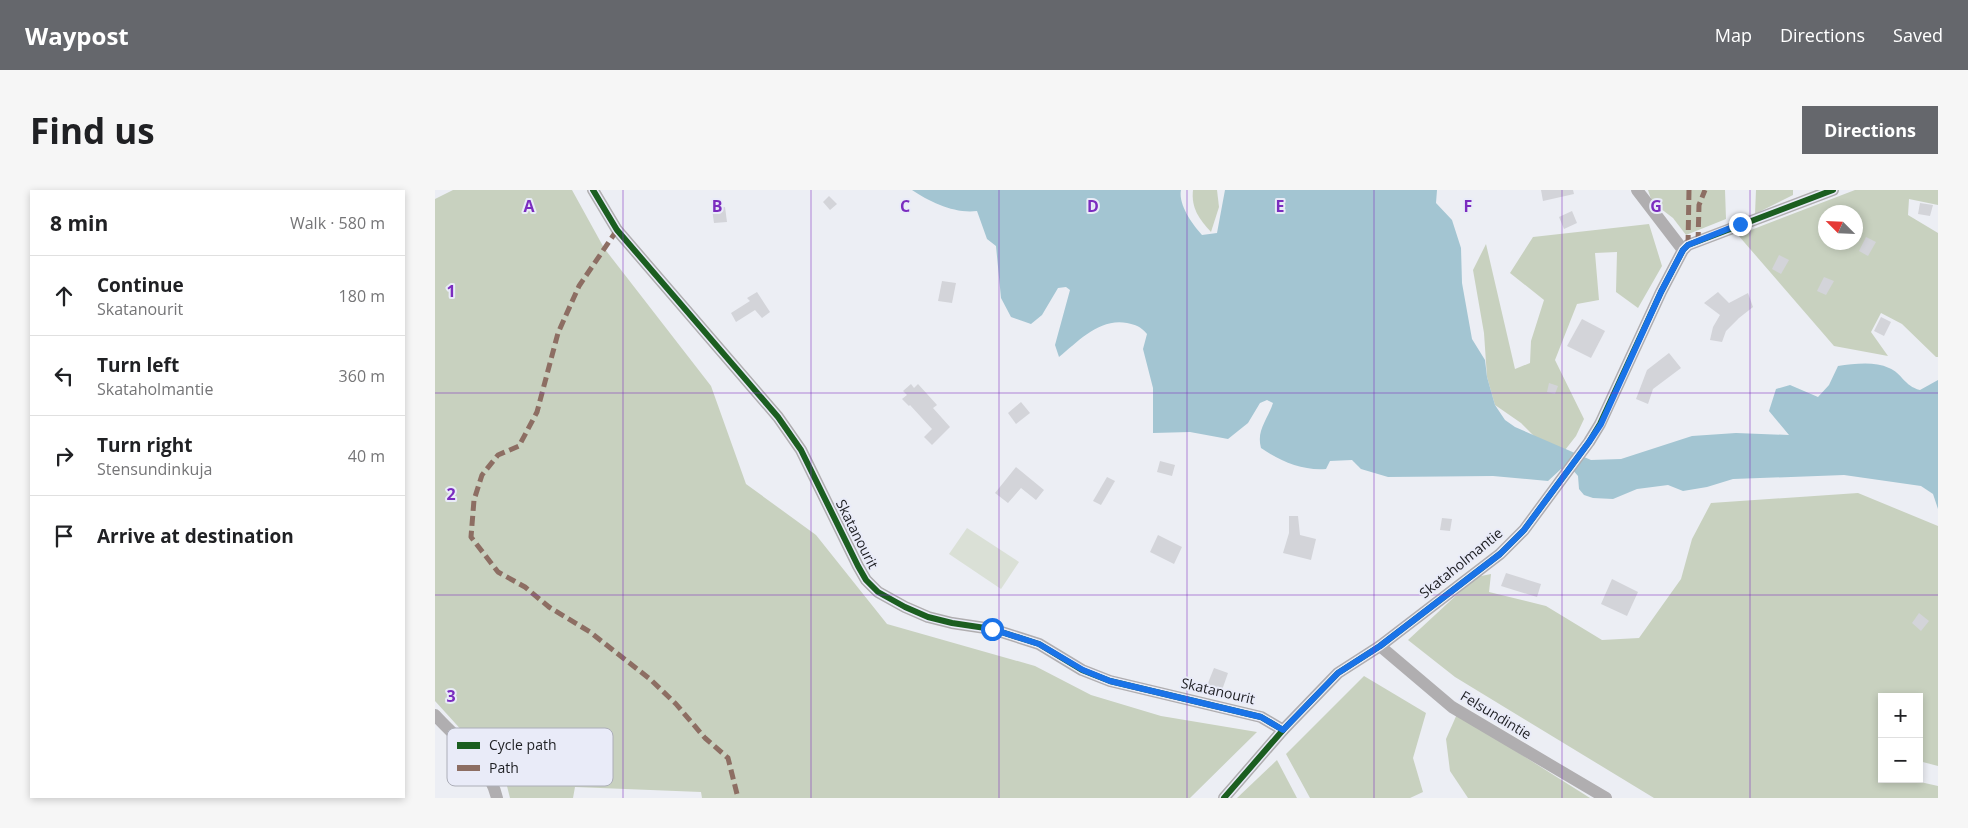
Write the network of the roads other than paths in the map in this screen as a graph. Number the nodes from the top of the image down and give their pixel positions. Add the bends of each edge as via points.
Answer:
1 (593, 190) edge
2 (1637, 190) edge
3 (1833, 190) edge
4 (1683, 250) junction
5 (1380, 646) junction
6 (435, 715) edge
7 (447, 728) edge
8 (1283, 730) junction
9 (493, 786) edge
10 (497, 798) edge
11 (1224, 798) edge
12 (1606, 798) edge

1 - 8 street, Skatanourit via 617,230 778,417 801,450 858,566 878,592 928,617 992,629 1039,644 1083,670 1110,681 1261,717
2 - 4 street
3 - 4 street via 1740,224
4 - 5 street, Skataholmantie via 1601,424 1524,530 1500,554
5 - 8 street, Skataholmantie via 1338,673
5 - 12 street, Felsundintie via 1452,707
6 - 7 street
8 - 11 street, Skataholmantie
9 - 10 street

